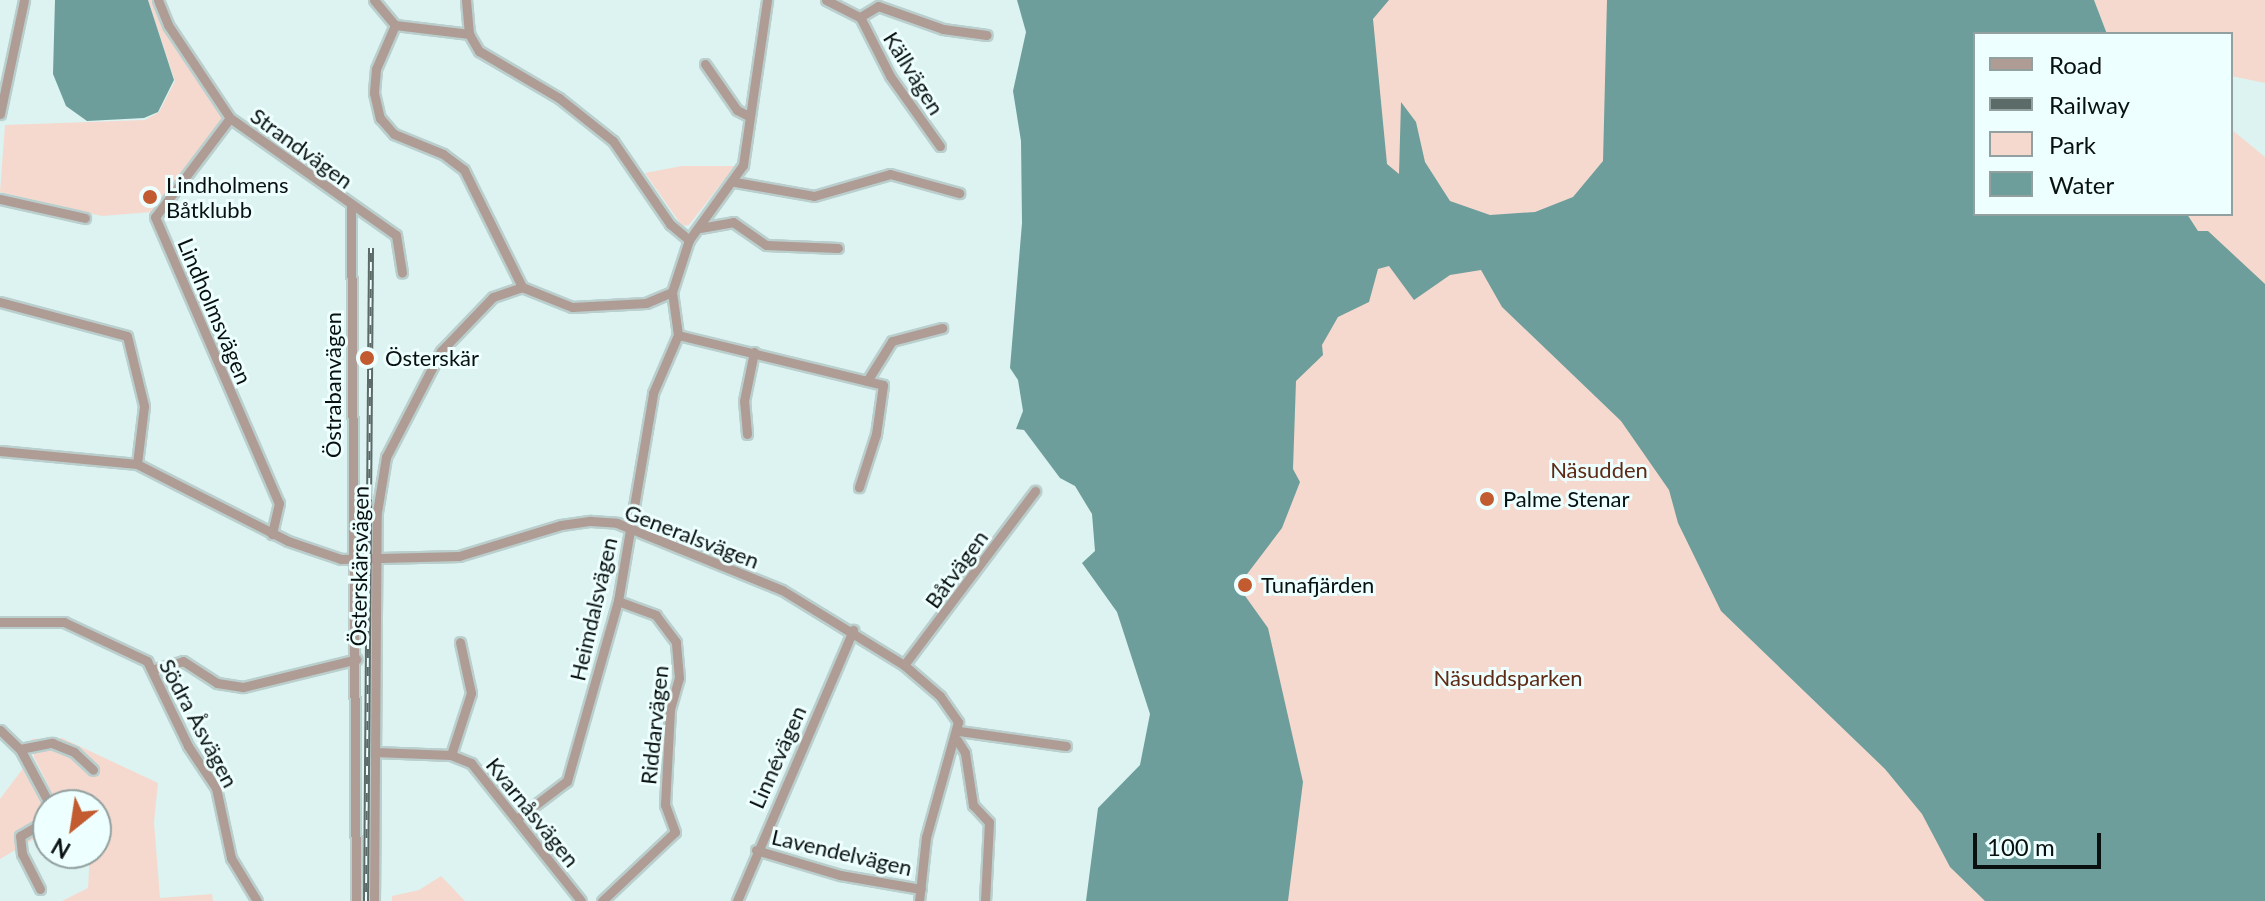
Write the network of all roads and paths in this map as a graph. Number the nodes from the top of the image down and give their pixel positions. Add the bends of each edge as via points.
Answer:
1 (24, 0) edge
2 (158, 0) edge
3 (374, 0) edge
4 (466, 0) edge
5 (767, 0) edge
6 (826, 0) edge
7 (880, 3) edge
8 (860, 17) junction
9 (395, 25) junction
10 (469, 34) junction
11 (987, 35) dead end
12 (705, 64) dead end
13 (0, 114) edge
14 (749, 116) junction
15 (230, 118) junction
16 (940, 146) dead end
17 (735, 182) junction
18 (959, 193) dead end
19 (0, 199) edge
20 (351, 205) junction
21 (85, 218) dead end
22 (692, 236) junction
23 (838, 248) dead end
24 (402, 273) dead end
25 (522, 287) junction
26 (672, 292) junction
27 (0, 302) edge
28 (942, 328) dead end
29 (678, 335) junction
30 (754, 352) junction
31 (867, 381) junction
32 (747, 434) dead end
33 (0, 451) edge
34 (137, 464) junction
35 (859, 487) dead end
36 (1035, 491) dead end
37 (630, 529) junction
38 (272, 534) junction
39 (355, 560) junction
40 (377, 560) junction
41 (618, 601) junction
42 (0, 622) edge
43 (853, 630) junction
44 (460, 642) dead end
45 (357, 659) junction
46 (904, 665) junction
47 (154, 669) junction
48 (0, 730) edge
49 (958, 736) junction
50 (1066, 746) dead end
51 (20, 749) junction
52 (375, 752) junction
53 (451, 755) junction
54 (93, 770) dead end
55 (41, 789) edge
56 (518, 818) junction
57 (32, 829) edge
58 (756, 850) junction
59 (40, 889) dead end
60 (921, 889) junction
61 (257, 901) edge
62 (356, 901) edge
63 (374, 901) edge
64 (581, 901) edge
65 (602, 901) edge
66 (737, 901) edge
67 (919, 901) edge
68 (985, 901) edge

1 - 13 street
2 - 15 street, Strandvägen via 168,25
3 - 9 street
4 - 10 street
5 - 14 street
6 - 8 street, Källvägen
7 - 8 street, Källvägen
7 - 11 street, Källvägen via 943,29
8 - 16 street, Källvägen via 890,76
9 - 10 street
9 - 25 street via 376,69 380,118 394,134 443,154 464,170
10 - 22 street via 495,65 559,98 613,141 670,224
12 - 14 street via 737,110
14 - 17 street via 743,165
15 - 20 street, Strandvägen
15 - 38 street, Lindholmsvägen via 155,217 279,503
17 - 18 street via 814,196 890,174
17 - 22 street
19 - 21 street
20 - 24 street, Strandvägen via 400,241
20 - 39 street, Östrabanvägen
22 - 23 street via 708,223 733,222 766,245
22 - 26 street
25 - 26 street via 572,307 646,303
25 - 40 street, Österskärsvägen via 493,297 453,335 431,368 379,475
26 - 29 street
27 - 34 street via 127,336 144,406
28 - 31 street via 906,333 892,341
29 - 30 street
29 - 37 street, Heimdalsvägen via 653,393
30 - 31 street
30 - 32 street via 744,401
31 - 35 street via 883,385 876,434
33 - 34 street, Generalsvägen
34 - 38 street, Generalsvägen
36 - 46 street, Båtvägen
37 - 40 street, Generalsvägen via 575,521 476,554
37 - 41 street, Heimdalsvägen
37 - 43 street, Generalsvägen via 782,590
38 - 39 street, Generalsvägen via 322,554
39 - 40 street, Generalsvägen
39 - 45 street, Östrabanvägen
40 - 52 street, Österskärsvägen
41 - 56 street, Heimdalsvägen via 564,787
41 - 65 street, Riddarvägen via 656,615 676,642 679,678 670,709 665,805 675,832
42 - 47 street, Södra Åsvägen via 64,622 132,650
43 - 46 street, Generalsvägen
43 - 58 street, Linnévägen
44 - 53 street via 471,693
45 - 47 street via 243,687 217,683 183,661
45 - 62 street, Östrabanvägen
46 - 49 street, Generalsvägen via 940,696
47 - 61 street, Södra Åsvägen via 188,746 216,788 231,858
48 - 51 street
49 - 50 street
49 - 60 street via 926,837
49 - 68 street, Generalsvägen via 973,805 989,822
51 - 54 street via 52,743 74,752
51 - 55 street
52 - 53 street
52 - 63 street, Österskärsvägen
53 - 56 street, Kvarnåsvägen via 475,767
56 - 64 street, Kvarnåsvägen
57 - 59 street via 20,836 22,854
58 - 60 street, Lavendelvägen via 840,875
58 - 66 street, Linnévägen
60 - 67 street

